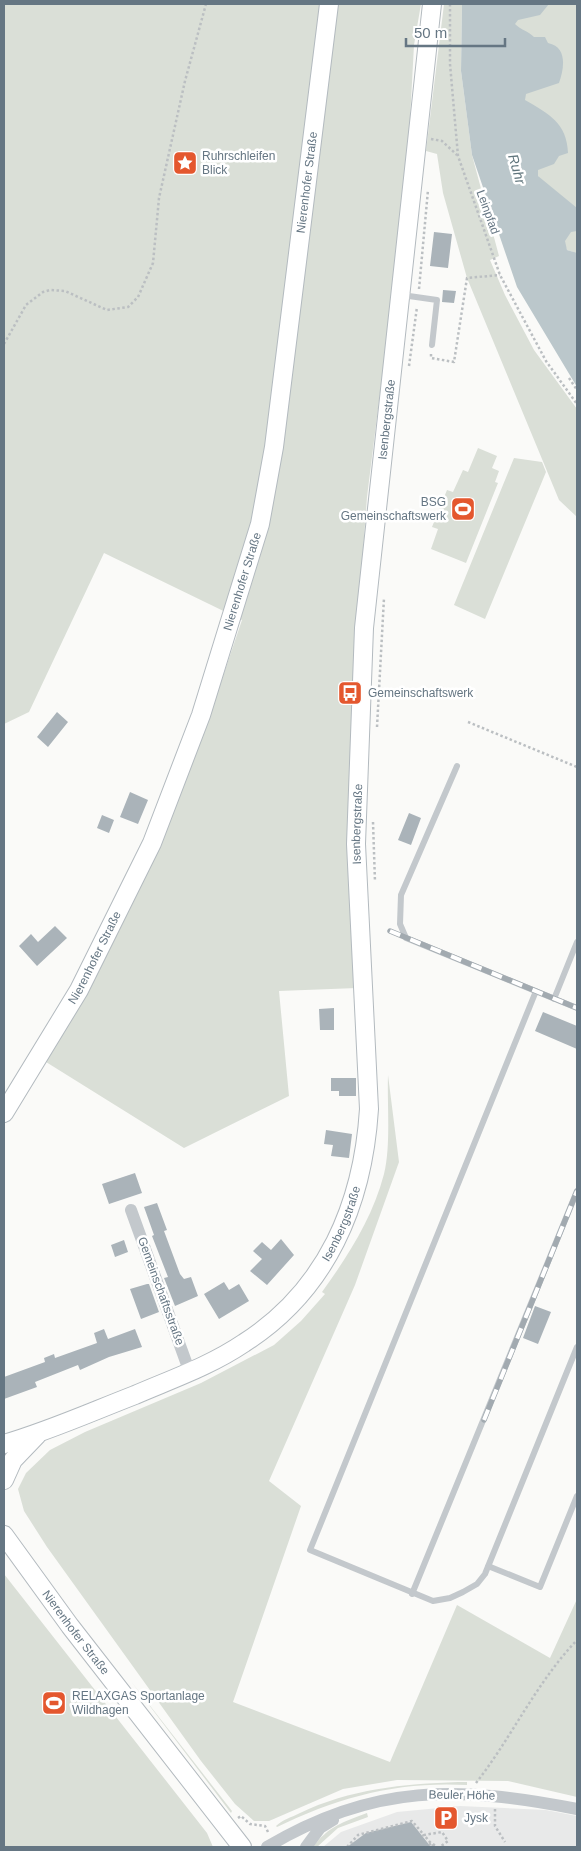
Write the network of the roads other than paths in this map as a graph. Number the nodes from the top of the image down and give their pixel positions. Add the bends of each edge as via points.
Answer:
1 (329, 4) edge
2 (432, 4) edge
3 (410, 296) junction
4 (432, 345) road end
5 (457, 766) dead end
6 (577, 942) edge
7 (536, 991) junction
8 (554, 999) junction
9 (577, 1008) edge
10 (4, 1113) edge
11 (577, 1191) edge
12 (130, 1210) dead end
13 (577, 1347) edge
14 (190, 1373) junction
15 (37, 1434) junction
16 (4, 1444) edge
17 (4, 1480) edge
18 (577, 1496) edge
19 (4, 1534) edge
20 (488, 1566) junction
21 (412, 1594) junction
22 (577, 1809) edge
23 (347, 1810) junction
24 (270, 1845) edge
25 (242, 1847) edge
26 (306, 1847) edge

1 - 10 main road, Nierenhofer Straße via 272,457 260,524 202,715 152,844 79,990
2 - 3 main road, Isenbergstraße
3 - 4 lane via 437,300
3 - 14 main road, Isenbergstraße via 367,599 360,691 357,873 369,1088 361,1174 348,1216 335,1243 298,1296 273,1322 245,1343
5 - 7 lane via 401,895 401,930 406,938
6 - 8 lane
7 - 8 lane
7 - 21 lane via 310,1550
8 - 9 lane
11 - 21 lane
12 - 14 street, Gemeinschaftsstraße
13 - 20 lane
14 - 15 main road, Isenbergstraße
15 - 16 main road, Isenbergstraße
15 - 17 main road via 13,1460
18 - 20 lane via 540,1587
19 - 25 main road, Nierenhofer Straße via 70,1626
20 - 21 lane via 477,1584 450,1598 433,1601
22 - 23 street, Beuler Höhe via 520,1798 412,1794
23 - 24 street, Beuler Höhe via 311,1823
23 - 26 street, Beuler Höhe via 320,1828

